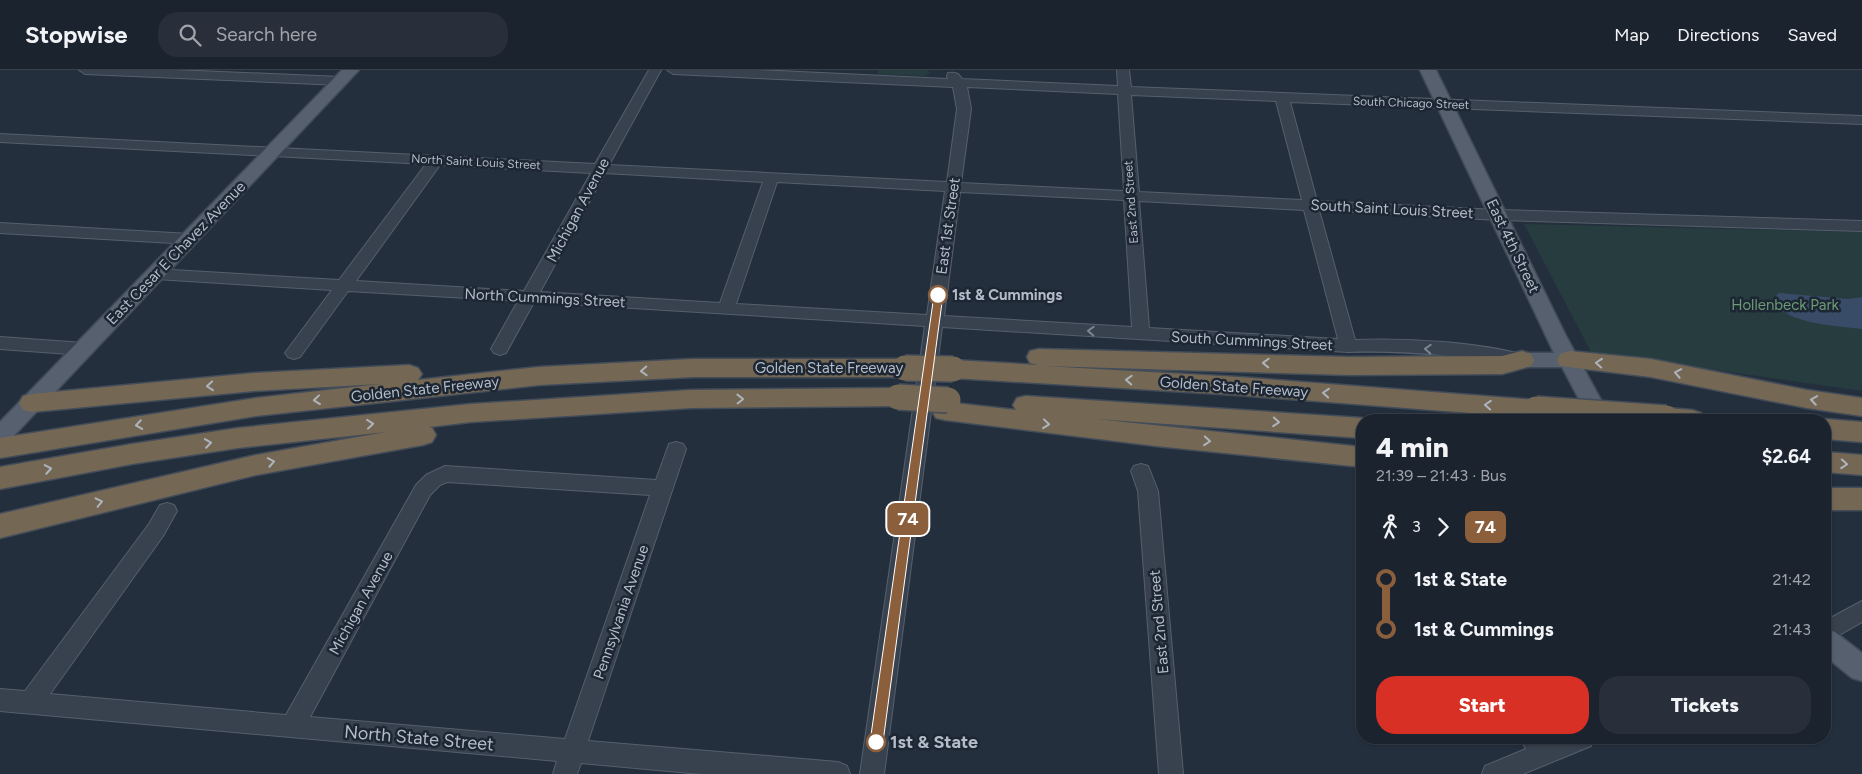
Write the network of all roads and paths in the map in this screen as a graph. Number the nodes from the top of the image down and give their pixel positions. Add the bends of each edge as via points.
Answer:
1 (85, 70) edge
2 (655, 70) edge
3 (672, 70) edge
4 (947, 70) edge
5 (1123, 70) edge
6 (1428, 70) edge
7 (346, 76) edge
8 (959, 84) junction
9 (1124, 90) junction
10 (1282, 98) junction
11 (1445, 105) junction
12 (1862, 120) edge
13 (0, 138) edge
14 (273, 151) junction
15 (437, 160) junction
16 (600, 168) junction
17 (772, 177) junction
18 (953, 187) junction
19 (1130, 196) junction
20 (1310, 205) junction
21 (1498, 214) junction
22 (1862, 226) edge
23 (0, 228) edge
24 (190, 239) junction
25 (156, 274) junction
26 (343, 286) junction
27 (530, 298) junction
28 (726, 308) junction
29 (935, 322) junction
30 (1141, 334) junction
31 (0, 343) edge
32 (1348, 346) junction
33 (84, 349) junction
34 (500, 349) dead end
35 (294, 353) dead end
36 (1522, 360) junction
37 (1569, 360) junction
38 (953, 362) junction
39 (539, 376) junction
40 (691, 399) junction
41 (32, 403) junction
42 (947, 405) junction
43 (1862, 408) edge
44 (1598, 414) edge
45 (1608, 414) edge
46 (1356, 428) edge
47 (1831, 430) edge
48 (1862, 432) edge
49 (1, 439) edge
50 (676, 449) dead end
51 (1356, 456) edge
52 (1831, 462) edge
53 (1862, 465) edge
54 (1141, 471) dead end
55 (0, 478) edge
56 (664, 488) junction
57 (1831, 499) edge
58 (1862, 499) edge
59 (167, 511) dead end
60 (0, 526) edge
61 (1862, 610) edge
62 (1831, 629) edge
63 (1831, 645) edge
64 (1862, 669) edge
65 (0, 700) edge
66 (30, 703) junction
67 (292, 728) junction
68 (1540, 745) edge
69 (574, 751) junction
70 (565, 774) edge
71 (838, 774) edge
72 (872, 774) edge
73 (1171, 774) edge
74 (1494, 774) edge

1 - 7 street
2 - 16 street, Michigan Avenue
3 - 8 street, South Chicago Street
4 - 8 street, East 1st Street
5 - 9 street, East 2nd Street
6 - 11 main road, East 4th Street
7 - 14 main road, East Cesar E Chavez Avenue
8 - 9 street, South Chicago Street
8 - 18 street, East 1st Street via 964,96 964,109
9 - 10 street, South Chicago Street
9 - 19 street, East 2nd Street
10 - 11 street, South Chicago Street
10 - 20 street
11 - 12 street, South Chicago Street
11 - 21 main road, East 4th Street
13 - 14 street, North Saint Louis Street
14 - 15 street, North Saint Louis Street
14 - 24 main road, East Cesar E Chavez Avenue
15 - 16 street, North Saint Louis Street
15 - 26 street
16 - 17 street, North Saint Louis Street
16 - 27 street, Michigan Avenue
17 - 18 street, North Saint Louis Street
17 - 28 street
18 - 19 street, South Saint Louis Street
18 - 29 street, East 1st Street
19 - 20 street, South Saint Louis Street
19 - 30 street, East 2nd Street
20 - 21 street, South Saint Louis Street
20 - 32 street
21 - 22 street, South Saint Louis Street
21 - 37 main road, East 4th Street
23 - 24 street
24 - 25 main road, East Cesar E Chavez Avenue
25 - 26 street, North Cummings Street
25 - 33 main road, East Cesar E Chavez Avenue
26 - 27 street, North Cummings Street
26 - 35 street
27 - 28 street, North Cummings Street
27 - 34 street, Michigan Avenue
28 - 29 street, North Cummings Street
30 -> 29 street, South Cummings Street
29 - 72 street, East 1st Street
30 - 32 street, South Cummings Street
31 - 33 street
36 -> 32 street, South Cummings Street via 1453,350
33 - 41 main road, East Cesar E Chavez Avenue
36 - 37 main road, South Cummings Street
36 -> 38 highway via 1502,365 1350,366
43 -> 37 highway via 1651,368
37 - 44 main road, East 4th Street
38 -> 39 highway, Golden State Freeway, bridge via 693,368
45 -> 38 highway, Golden State Freeway, bridge
39 -> 41 highway via 483,370 311,379
39 -> 49 highway, Golden State Freeway
40 -> 42 highway, Golden State Freeway via 892,400
55 -> 40 highway, Golden State Freeway via 257,436 471,413
60 -> 40 highway via 256,465 403,438
41 - 49 main road, East Cesar E Chavez Avenue
42 -> 46 highway
42 -> 51 highway, Golden State Freeway via 1146,435
47 - 48 highway
50 - 56 street, Pennsylvania Avenue
52 -> 53 highway
54 - 73 street, East 2nd Street via 1148,491
56 - 67 street, Michigan Avenue via 445,474 433,480 423,490
56 - 69 street, Pennsylvania Avenue
57 - 58 highway
59 - 66 street
61 - 62 street
63 - 64 main road
65 - 66 street, North State Street
66 - 67 street, North State Street
67 - 69 street, North State Street
68 - 74 street
69 - 70 street, Pennsylvania Avenue
69 - 71 street, North State Street

